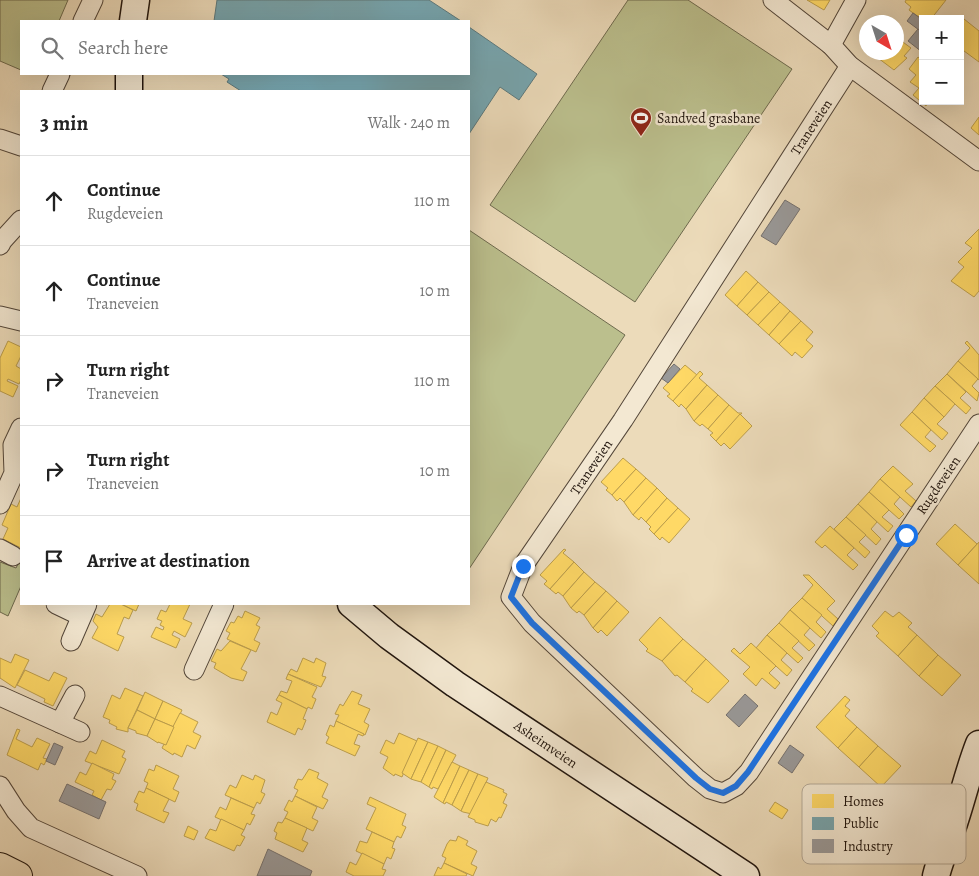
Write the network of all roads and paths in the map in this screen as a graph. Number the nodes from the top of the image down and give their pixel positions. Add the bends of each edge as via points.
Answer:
1 (93, 0) edge
2 (136, 0) edge
3 (773, 0) edge
4 (856, 0) edge
5 (83, 20) edge
6 (133, 20) edge
7 (831, 45) junction
8 (850, 66) junction
9 (60, 75) edge
10 (130, 75) edge
11 (52, 90) edge
12 (129, 90) edge
13 (0, 139) edge
14 (20, 146) edge
15 (979, 161) edge
16 (20, 221) edge
17 (0, 245) edge
18 (0, 316) edge
19 (20, 321) edge
20 (979, 424) edge
21 (20, 430) edge
22 (0, 504) edge
23 (61, 605) edge
24 (224, 605) edge
25 (352, 605) edge
26 (84, 610) edge
27 (71, 641) dead end
28 (194, 670) dead end
29 (75, 695) dead end
30 (0, 696) edge
31 (60, 723) junction
32 (80, 732) dead end
33 (979, 744) edge
34 (748, 772) joint
35 (965, 784) edge
36 (0, 786) edge
37 (0, 867) edge
38 (18, 876) edge
39 (137, 876) edge
40 (746, 876) edge

1 - 5 street
2 - 6 main road
3 - 7 street
4 - 7 street
7 - 8 street
8 - 15 street
8 - 34 street, Traneveien via 624,420 523,566 511,597 532,623 710,789 723,793 736,786
9 - 11 street
10 - 12 main road
13 - 14 street
16 - 17 street
18 - 19 street
20 - 34 street, Rugdeveien
21 - 22 street via 13,445 14,473
23 - 26 street
24 - 28 street
25 - 40 main road, Asheimveien via 455,684
26 - 27 street
29 - 31 street
30 - 31 street
31 - 32 street
33 - 35 main road
36 - 39 street via 31,828
37 - 38 highway

